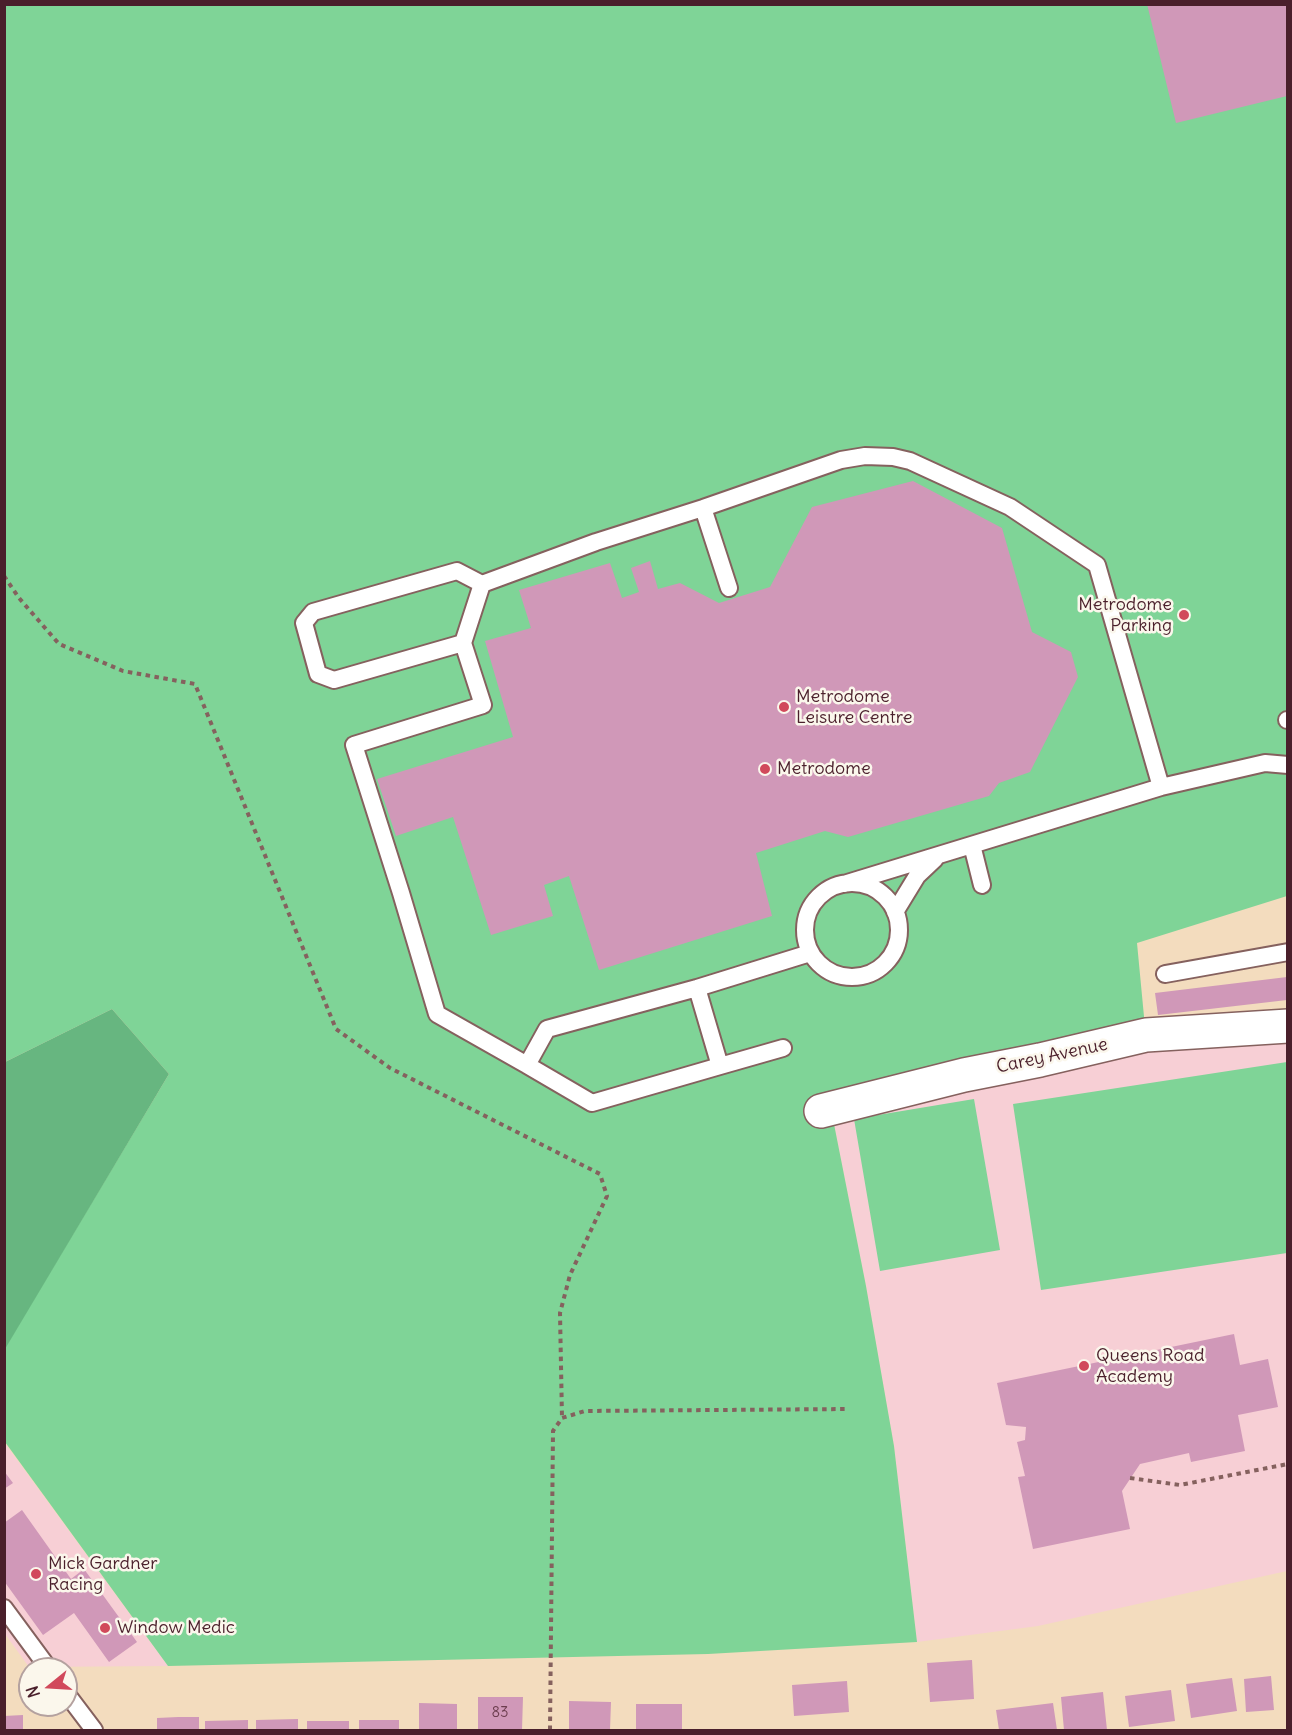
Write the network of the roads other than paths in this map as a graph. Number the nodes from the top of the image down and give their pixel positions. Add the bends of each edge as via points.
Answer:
1 (703, 508) junction
2 (482, 585) junction
3 (729, 588) dead end
4 (463, 643) junction
5 (1287, 765) edge
6 (1161, 787) junction
7 (972, 845) junction
8 (938, 856) junction
9 (844, 884) junction
10 (982, 885) dead end
11 (895, 912) junction
12 (1287, 952) edge
13 (810, 953) junction
14 (1165, 974) dead end
15 (697, 988) junction
16 (1287, 1026) edge
17 (783, 1048) dead end
18 (527, 1065) junction
19 (720, 1066) junction
20 (821, 1111) dead end
21 (4, 1608) edge
22 (40, 1657) edge
23 (78, 1710) edge
24 (93, 1731) edge

1 - 2 lane via 596,542
1 - 3 lane
1 - 6 lane via 841,460 865,456 910,460 1010,507 1097,565
2 - 4 lane
2 - 4 lane via 457,571 313,612 304,623 318,674 334,680
4 - 18 lane via 483,705 354,745 437,1014
5 - 6 lane via 1265,763
6 - 7 lane
7 - 8 lane
7 - 10 lane
8 - 9 lane
8 - 11 lane via 918,876
9 - 11 lane via 868,886 880,892
9 - 13 lane via 826,891 812,905 805,934
11 - 13 lane via 897,944 886,963 868,975 835,974
12 - 14 lane
13 - 15 lane
15 - 18 lane via 548,1029
15 - 19 lane
16 - 20 street, Carey Avenue via 1146,1035
17 - 19 lane
18 - 19 lane via 591,1103
21 - 22 lane
23 - 24 lane

